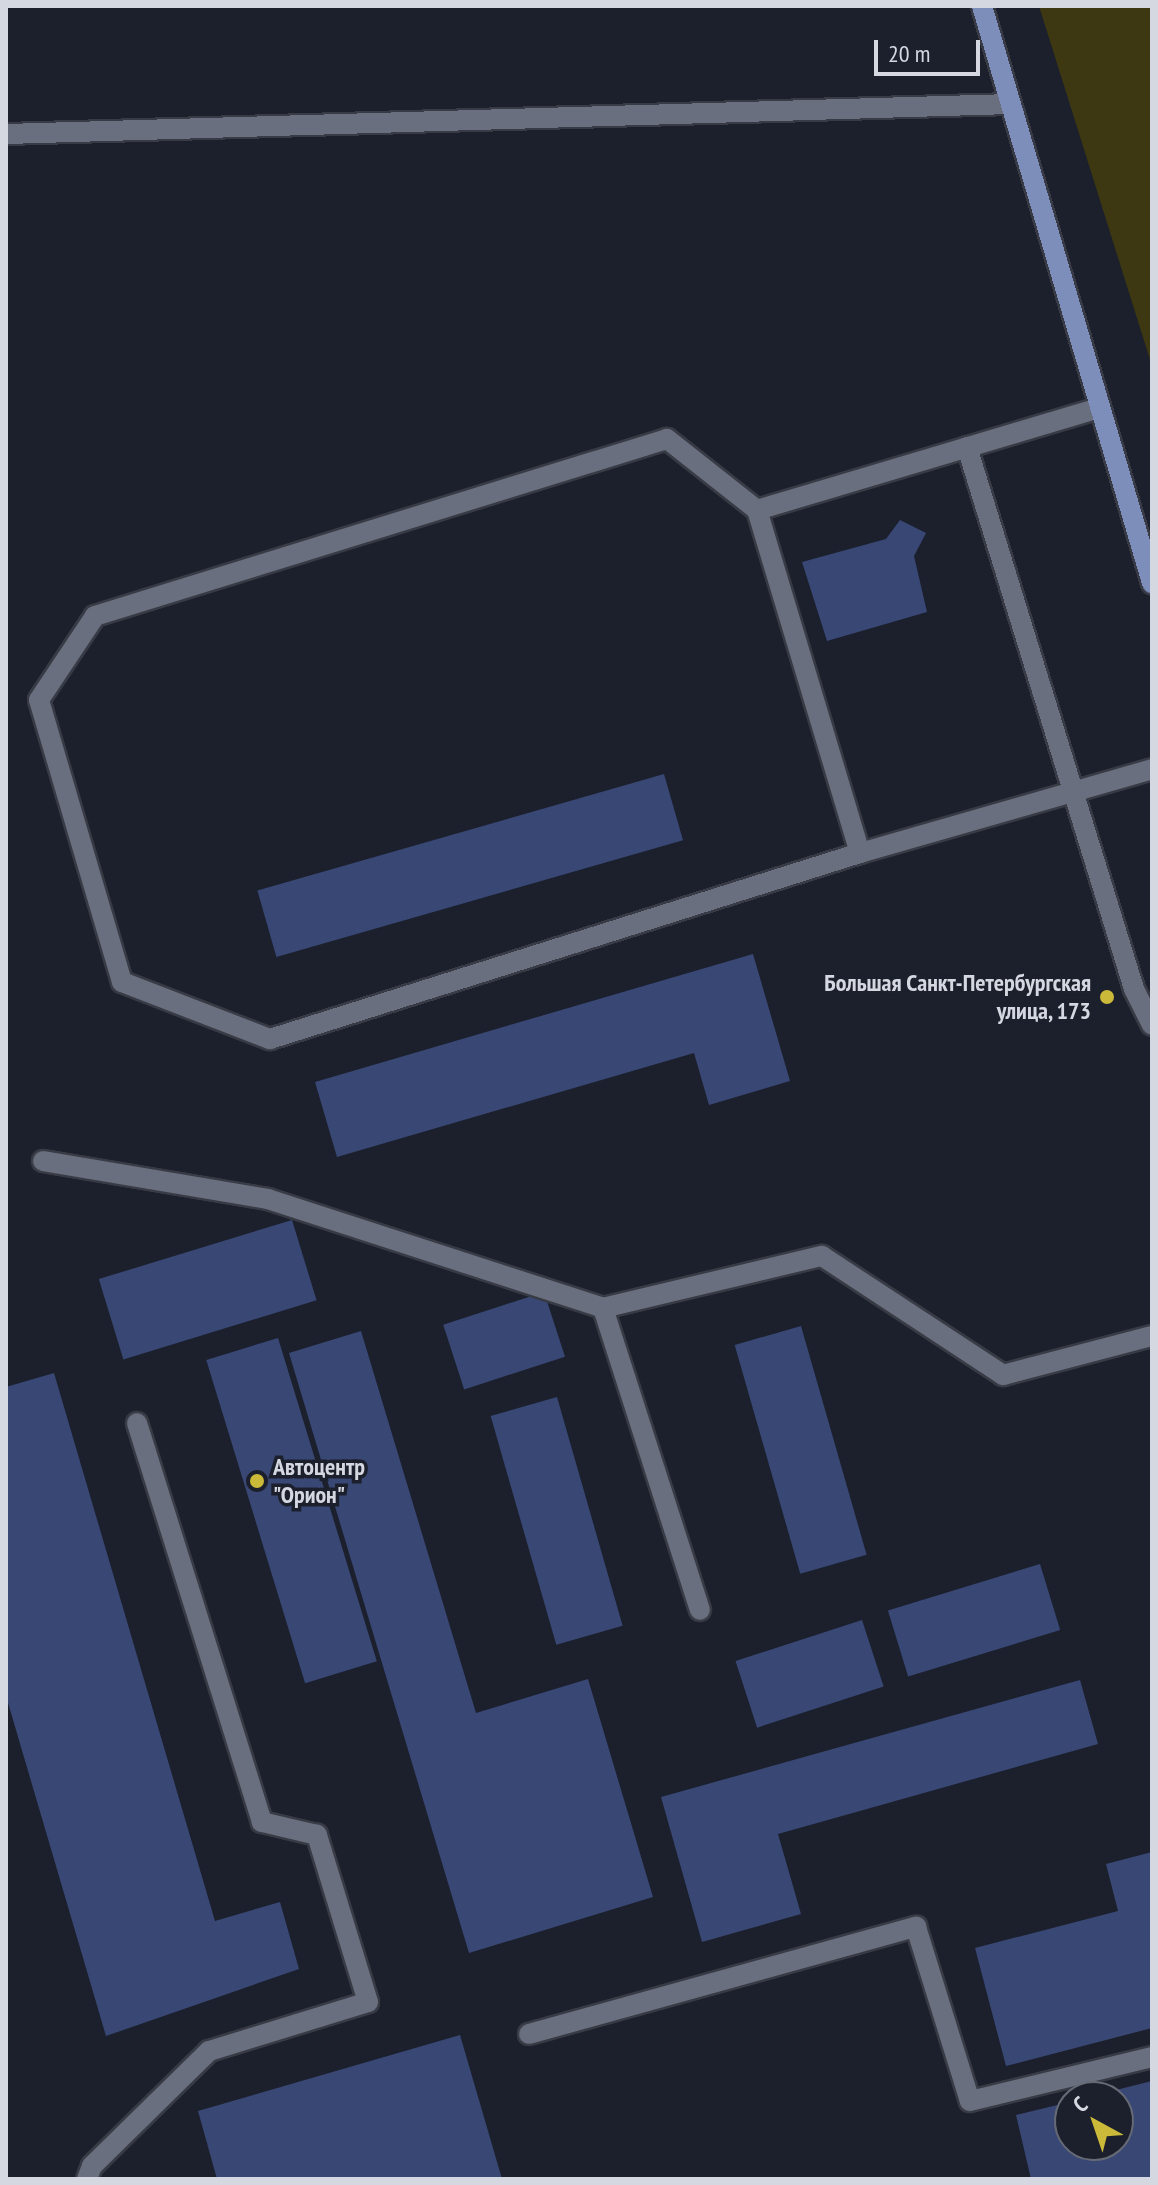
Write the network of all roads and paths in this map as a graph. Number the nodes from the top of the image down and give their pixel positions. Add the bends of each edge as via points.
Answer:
1 (982, 6) edge
2 (1011, 104) junction
3 (6, 134) edge
4 (1099, 408) junction
5 (967, 447) junction
6 (757, 510) junction
7 (1152, 583) edge
8 (1152, 769) edge
9 (1073, 791) junction
10 (860, 853) junction
11 (1152, 1025) edge
12 (43, 1161) dead end
13 (603, 1308) junction
14 (1152, 1336) edge
15 (137, 1423) dead end
16 (700, 1610) dead end
17 (529, 2034) dead end
18 (1152, 2057) edge
19 (87, 2179) edge

1 - 2 main road
2 - 3 lane
2 - 4 main road
4 - 5 lane
4 - 7 main road
5 - 6 lane
5 - 9 lane
6 - 10 lane
6 - 10 lane via 667,439 95,616 39,700 122,982 270,1039
8 - 9 lane
9 - 10 lane
9 - 11 lane via 1134,989
12 - 13 lane via 268,1199
13 - 14 lane via 822,1256 1003,1375
13 - 16 lane
15 - 19 lane via 262,1822 317,1835 368,2002 209,2051 92,2166
17 - 18 lane via 916,1927 970,2101

